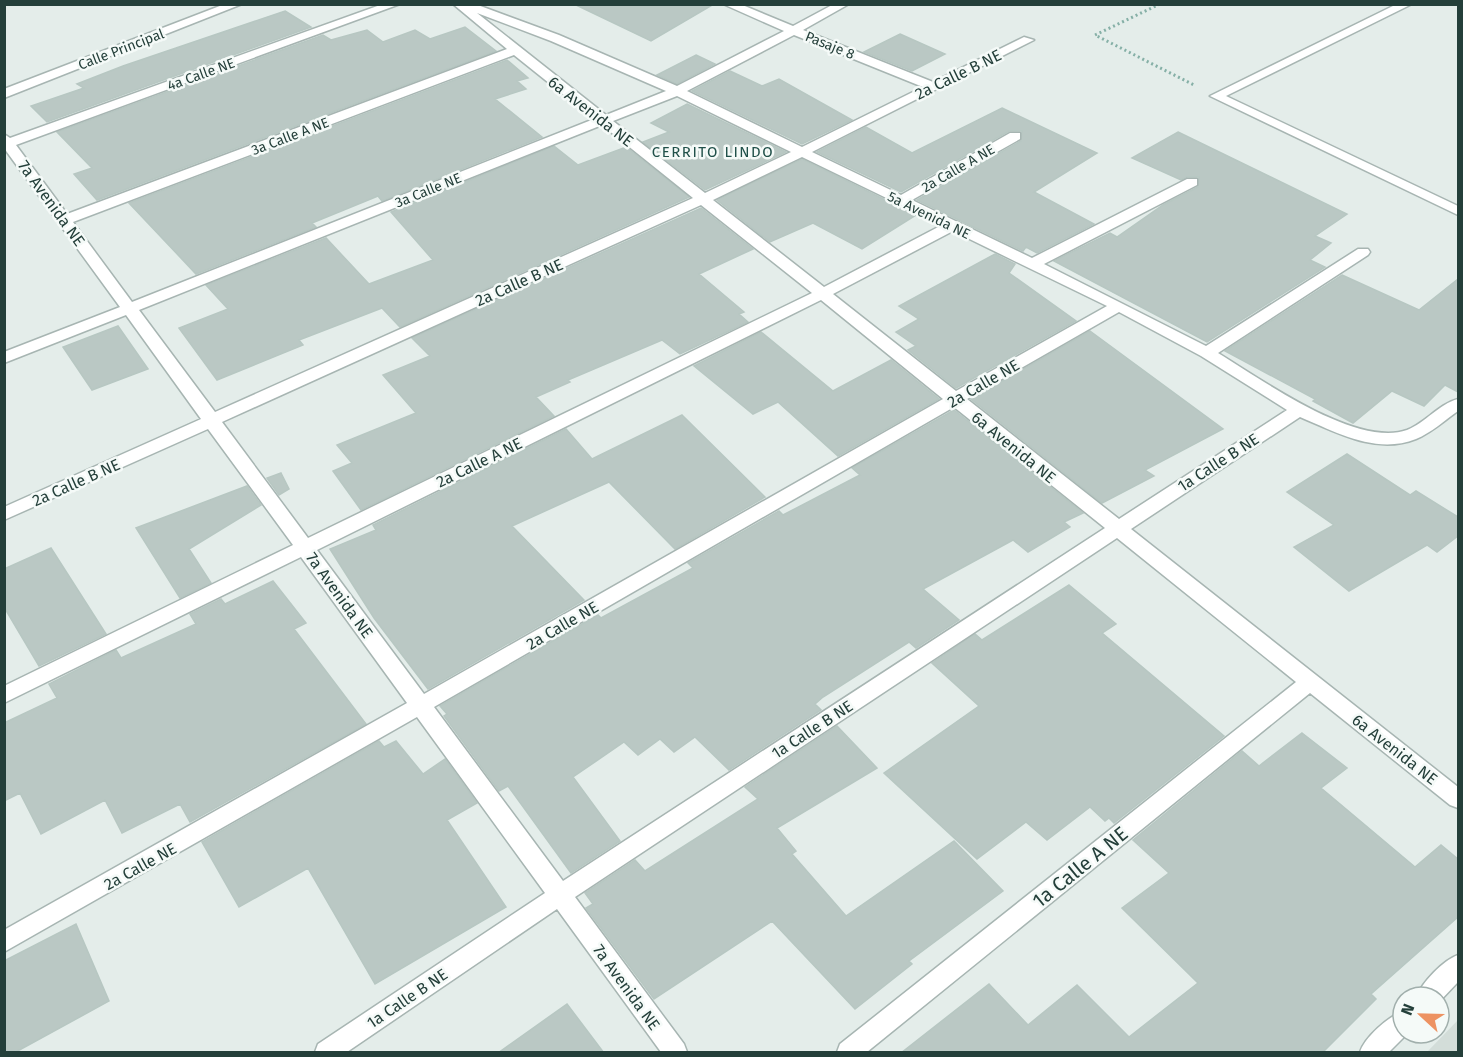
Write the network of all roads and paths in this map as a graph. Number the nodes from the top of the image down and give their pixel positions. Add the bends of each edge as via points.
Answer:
1 (237, 4) edge
2 (395, 4) edge
3 (458, 4) edge
4 (463, 4) edge
5 (728, 4) edge
6 (844, 4) edge
7 (1160, 4) edge
8 (1407, 4) edge
9 (794, 30) junction
10 (1028, 40) dead end
11 (515, 50) junction
12 (932, 86) junction
13 (677, 91) junction
14 (4, 94) edge
15 (1216, 96) junction
16 (603, 120) junction
17 (1015, 136) dead end
18 (6, 141) edge
19 (802, 153) junction
20 (1192, 182) dead end
21 (703, 200) junction
22 (900, 201) junction
23 (1458, 211) edge
24 (65, 220) junction
25 (951, 226) junction
26 (1363, 252) dead end
27 (1030, 265) junction
28 (822, 294) junction
29 (1119, 306) junction
30 (130, 309) junction
31 (1207, 353) junction
32 (4, 358) edge
33 (955, 399) junction
34 (1458, 404) edge
35 (1299, 410) junction
36 (212, 421) junction
37 (4, 514) edge
38 (1116, 528) junction
39 (304, 547) junction
40 (1310, 682) junction
41 (4, 695) edge
42 (422, 707) junction
43 (1458, 799) edge
44 (560, 895) junction
45 (4, 942) edge
46 (1458, 966) edge
47 (1440, 985) edge
48 (1391, 1034) edge
49 (327, 1053) edge
50 (675, 1053) edge
51 (849, 1053) edge
52 (1372, 1053) edge

1 - 14 street, Calle Principal
2 - 18 street, 4a Calle NE
3 - 11 street, 6a Avenida NE
4 - 13 street, 5a Avenida NE via 555,38
5 - 9 street, Pasaje 8
6 - 9 street, 3a Calle NE
7 - 15 path via 1095,35
8 - 15 street
9 - 12 street, Pasaje 8
9 - 13 street, 3a Calle NE
10 - 12 street, 2a Calle B NE
11 - 16 street, 6a Avenida NE
11 - 24 street, 3a Calle A NE
12 - 19 street, 2a Calle B NE
13 - 16 street, 3a Calle NE
13 - 19 street, 5a Avenida NE
15 - 23 street
16 - 21 street, 6a Avenida NE
16 - 30 street, 3a Calle NE
17 - 22 street, 2a Calle A NE
18 - 24 street, 7a Avenida NE
19 - 21 street, 2a Calle B NE
19 - 22 street, 5a Avenida NE
20 - 27 street
21 - 28 street, 6a Avenida NE
21 - 36 street, 2a Calle B NE
22 - 25 street, 5a Avenida NE
24 - 30 street, 7a Avenida NE
25 - 27 street, 5a Avenida NE
25 - 28 street, 2a Calle A NE
26 - 31 street
27 - 29 street, 5a Avenida NE
28 - 33 street, 6a Avenida NE
28 - 39 street, 2a Calle A NE
29 - 31 street, 5a Avenida NE
29 - 33 street, 2a Calle NE
30 - 32 street, 3a Calle NE
30 - 36 street, 7a Avenida NE
31 - 35 street, 5a Avenida NE
33 - 38 street, 6a Avenida NE
33 - 42 street, 2a Calle NE
34 - 35 street, 5a Avenida NE via 1411,435 1387,438 1362,437
35 - 38 street, 1a Calle B NE
36 - 37 street, 2a Calle B NE
36 - 39 street, 7a Avenida NE
38 - 40 street, 6a Avenida NE
38 - 44 street, 1a Calle B NE
39 - 41 street, 2a Calle A NE
39 - 42 street, 7a Avenida NE
40 - 43 street, 6a Avenida NE
40 - 51 street, 1a Calle A NE
42 - 44 street, 7a Avenida NE
42 - 45 street, 2a Calle NE
44 - 49 street, 1a Calle B NE
44 - 50 street, 7a Avenida NE
46 - 47 street
48 - 52 street

